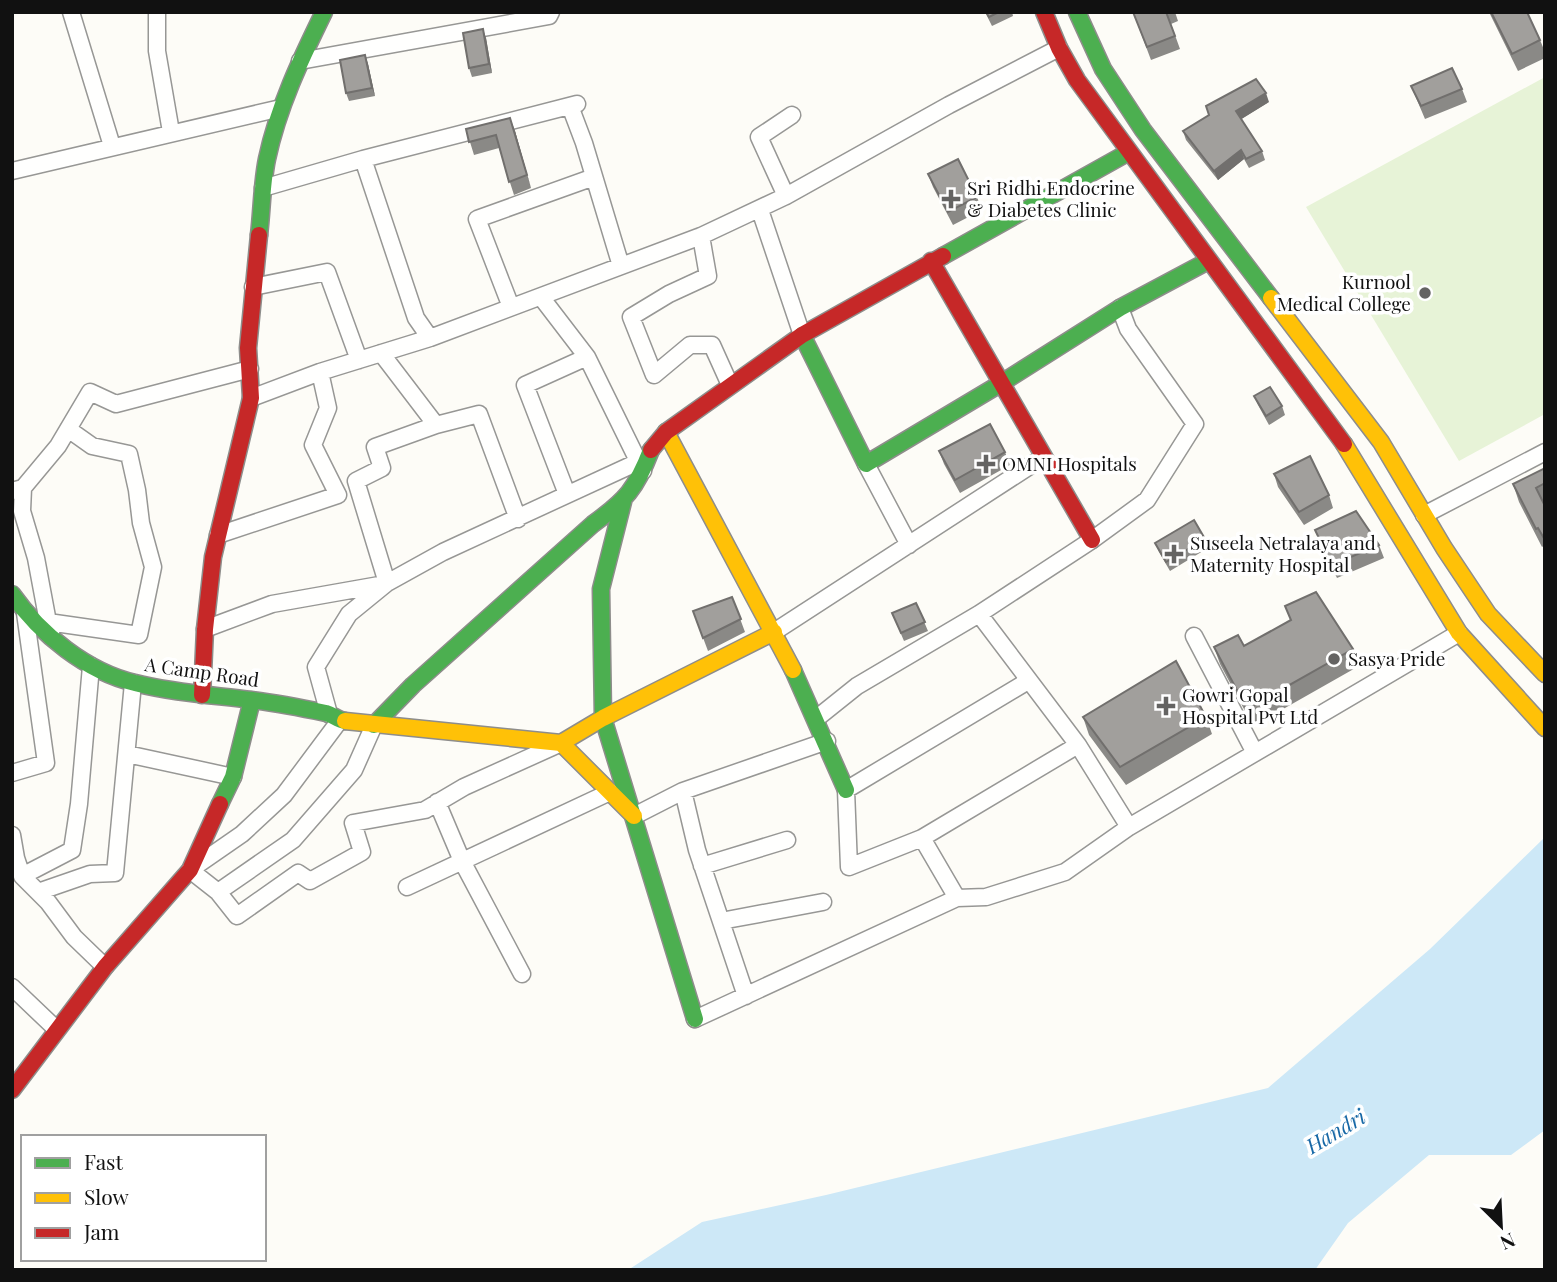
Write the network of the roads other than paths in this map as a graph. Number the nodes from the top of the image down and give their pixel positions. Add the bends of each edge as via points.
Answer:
1 (71, 12) edge
2 (157, 12) edge
3 (324, 12) edge
4 (551, 12) edge
5 (1044, 12) edge
6 (1077, 12) edge
7 (1059, 48) junction
8 (300, 61) junction
9 (281, 108) junction
10 (792, 115) dead end
11 (171, 132) junction
12 (1149, 138) junction
13 (112, 146) junction
14 (1129, 152) junction
15 (363, 159) junction
16 (12, 171) edge
17 (594, 177) junction
18 (263, 188) junction
19 (786, 196) junction
20 (760, 209) junction
21 (701, 236) junction
22 (931, 261) junction
23 (1208, 261) junction
24 (621, 266) junction
25 (253, 287) junction
26 (541, 297) junction
27 (512, 307) junction
28 (1120, 308) junction
29 (802, 335) junction
30 (430, 338) junction
31 (381, 353) junction
32 (587, 357) junction
33 (359, 360) junction
34 (250, 369) junction
35 (320, 372) junction
36 (1000, 384) junction
37 (730, 385) junction
38 (251, 398) junction
39 (436, 425) junction
40 (68, 429) junction
41 (666, 432) junction
42 (1545, 452) edge
43 (1042, 458) junction
44 (866, 464) junction
45 (641, 467) junction
46 (18, 489) edge
47 (567, 494) junction
48 (623, 502) junction
49 (1424, 515) junction
50 (518, 519) junction
51 (218, 535) junction
52 (1092, 540) junction
53 (909, 545) junction
54 (1444, 548) junction
55 (1416, 565) junction
56 (387, 583) junction
57 (12, 593) edge
58 (26, 613) junction
59 (979, 614) junction
60 (205, 629) junction
61 (774, 632) junction
62 (50, 633) junction
63 (1458, 633) junction
64 (1194, 636) dead end
65 (91, 666) junction
66 (1545, 674) edge
67 (1028, 681) junction
68 (133, 683) junction
69 (202, 695) junction
70 (252, 700) junction
71 (334, 717) junction
72 (603, 718) junction
73 (817, 718) junction
74 (374, 725) junction
75 (1545, 728) edge
76 (827, 741) junction
77 (561, 743) junction
78 (1078, 745) junction
79 (1255, 753) junction
80 (127, 754) junction
81 (12, 773) edge
82 (233, 777) junction
83 (846, 790) junction
84 (610, 792) junction
85 (683, 792) junction
86 (437, 802) junction
87 (634, 816) junction
88 (1129, 827) junction
89 (12, 835) edge
90 (922, 838) junction
91 (787, 840) dead end
92 (462, 862) junction
93 (702, 866) junction
94 (190, 870) junction
95 (22, 876) junction
96 (407, 887) dead end
97 (38, 892) junction
98 (219, 892) junction
99 (957, 898) junction
100 (823, 902) dead end
101 (721, 920) junction
102 (105, 967) junction
103 (522, 974) dead end
104 (12, 987) edge
105 (746, 996) junction
106 (56, 1029) junction
107 (12, 1090) edge

1 - 13 street
2 - 11 street via 157,51
3 - 8 street
4 - 8 street via 549,16
5 - 7 street
6 - 12 street via 1103,69
7 - 14 street
7 - 19 street
8 - 9 street
9 - 11 street
9 - 18 street
10 - 19 street via 759,137
11 - 13 street
12 - 14 street
12 - 49 street via 1381,442
13 - 16 street
14 - 22 street
14 - 23 street
15 - 17 street via 573,105
15 - 18 street
15 - 30 street via 416,318
17 - 24 street
17 - 27 street via 477,219
18 - 25 street
19 - 20 street
20 - 21 street
20 - 29 street
21 - 24 street
21 - 37 street via 708,276 631,317 654,375 690,345 712,345
22 - 29 street
22 - 36 street
23 - 28 street
23 - 55 street via 1350,451
24 - 26 street
25 - 33 street via 327,272
25 - 34 street
26 - 27 street
26 - 32 street
27 - 30 street
28 - 36 street
28 - 52 street via 1128,329 1195,424 1147,500
29 - 37 street
29 - 44 street
30 - 31 street
31 - 33 street
31 - 39 street
32 - 45 street
32 - 47 street via 524,385
33 - 35 street
34 - 38 street
34 - 40 street via 116,404 90,392
35 - 38 street
35 - 51 street via 328,408 313,445 338,495
36 - 43 street
36 - 44 street
37 - 41 street
38 - 51 street
39 - 50 street via 479,414
39 - 56 street via 375,447 382,468 355,481
40 - 46 street
40 - 62 street via 92,446 130,454 153,567 139,635 55,623
41 - 45 street
41 - 61 street
42 - 49 street
43 - 52 street
43 - 53 street
44 - 53 street
45 - 47 street
45 - 48 street
46 - 62 street
47 - 50 street
48 - 72 street via 601,589
48 - 74 street via 593,524
49 - 54 street
50 - 56 street
51 - 60 street
52 - 59 street
53 - 61 street
54 - 55 street
54 - 66 street via 1488,614
55 - 63 street
56 - 60 street via 272,604
56 - 71 street via 349,614 316,667
57 - 58 street, A Camp Road
58 - 62 street, A Camp Road
58 - 81 street via 46,763
59 - 67 street
59 - 73 street via 857,686
60 - 69 street
61 - 72 street
61 - 73 street
62 - 65 street, A Camp Road
63 - 75 street
63 - 79 street
64 - 79 street
65 - 68 street, A Camp Road
65 - 95 street via 72,850
67 - 78 street
67 - 83 street
68 - 69 street, A Camp Road
68 - 80 street
69 - 70 street, A Camp Road
70 - 71 street, A Camp Road
70 - 82 street
71 - 74 street, A Camp Road
71 - 94 street via 284,795 242,834
72 - 77 street
72 - 87 street
73 - 76 street
74 - 77 street, A Camp Road
74 - 98 street via 354,770 293,840
76 - 83 street
76 - 85 street
77 - 84 street
77 - 86 street
78 - 88 street
78 - 90 street
79 - 88 street
80 - 82 street
80 - 97 street via 115,873 90,874
82 - 94 street
83 - 90 street via 849,867
84 - 87 street
84 - 92 street
85 - 87 street
85 - 93 street
86 - 92 street
86 - 98 street via 425,810 353,822 362,852 310,881 298,873 237,916
87 - 105 street via 695,1019
88 - 99 street via 1065,872 986,897
89 - 95 street
90 - 99 street
91 - 93 street
92 - 96 street
92 - 103 street
93 - 101 street
94 - 98 street
94 - 102 street
95 - 97 street
97 - 102 street
99 - 105 street
100 - 101 street
101 - 105 street
102 - 106 street
104 - 106 street
106 - 107 street

